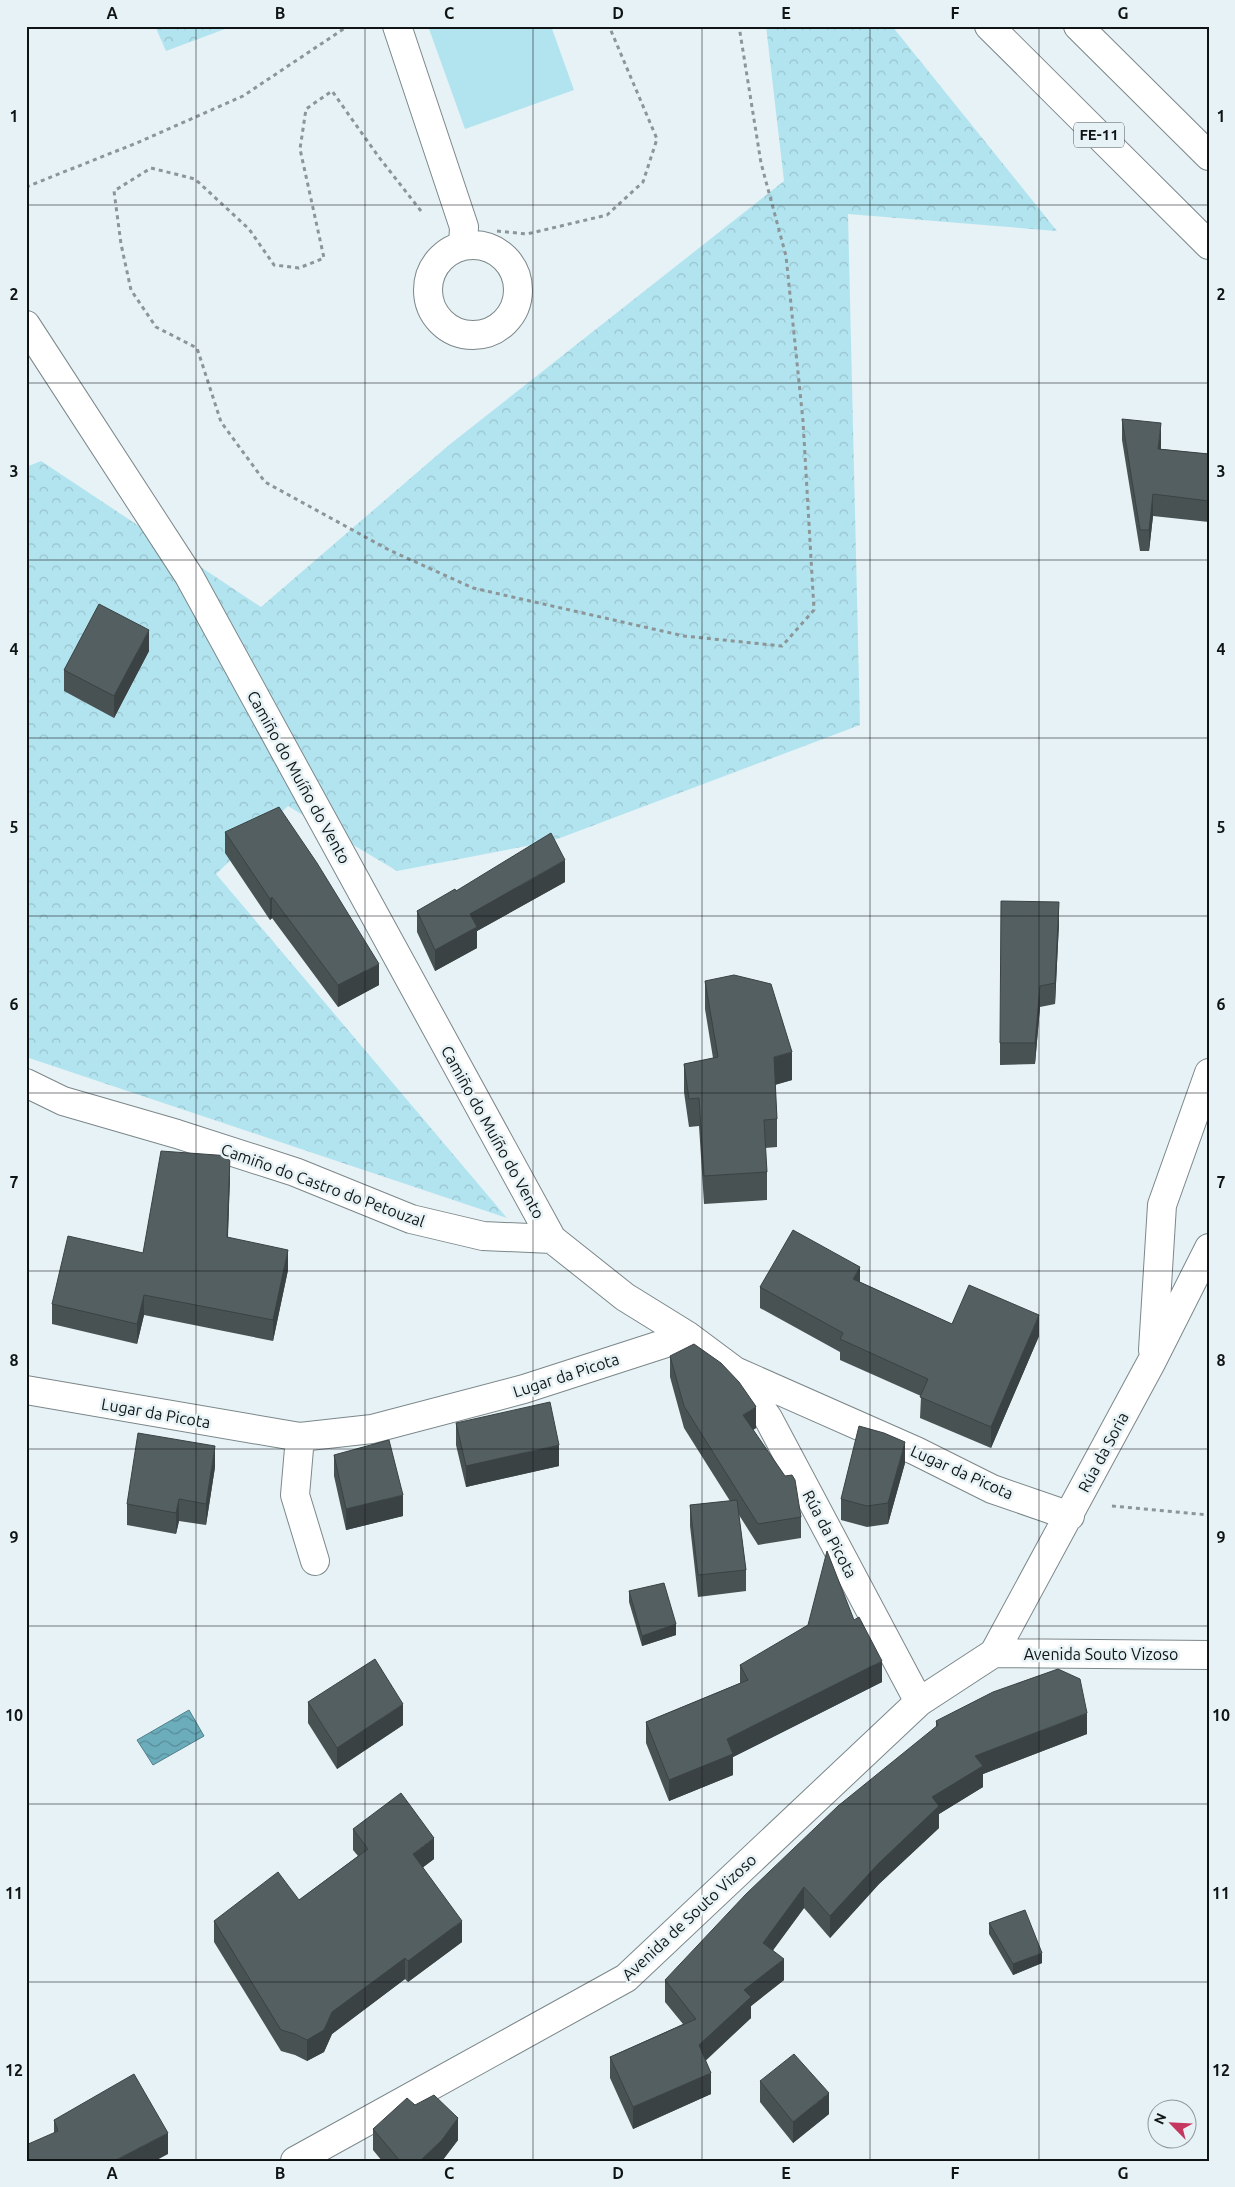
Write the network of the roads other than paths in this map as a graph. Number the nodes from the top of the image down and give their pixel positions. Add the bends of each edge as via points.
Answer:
1 (398, 26) edge
2 (989, 26) edge
3 (1078, 26) edge
4 (1209, 156) edge
5 (463, 236) road end
6 (1209, 245) edge
7 (26, 325) edge
8 (1209, 1073) edge
9 (26, 1083) edge
10 (552, 1240) junction
11 (1209, 1248) edge
12 (688, 1336) junction
13 (1152, 1361) junction
14 (735, 1371) junction
15 (26, 1390) edge
16 (300, 1437) junction
17 (1073, 1509) junction
18 (316, 1561) dead end
19 (994, 1653) junction
20 (1209, 1655) edge
21 (919, 1702) junction
22 (295, 2161) edge

1 - 5 main road
2 - 6 main road, FE-11
3 - 4 main road
7 - 10 main road, Camiño do Muíño do Vento via 189,576
8 - 13 main road via 1162,1205
9 - 10 main road, Camiño do Castro do Petouzal via 63,1101 295,1172 411,1219 483,1236
10 - 12 main road via 625,1297
11 - 13 main road, Rúa da Soria
12 - 14 main road, Lugar da Picota
12 - 16 main road, Lugar da Picota via 524,1389 372,1430
13 - 17 main road, Rúa da Soria
14 - 17 main road, Lugar da Picota via 916,1451 992,1489
14 - 21 main road, Rúa da Picota via 768,1418
15 - 16 main road, Lugar da Picota
16 - 18 main road via 295,1495
17 - 19 main road, Rúa da Soria
19 - 20 main road, Avenida Souto Vizoso
19 - 21 main road, Avenida de Souto Vizoso
21 - 22 main road, Avenida de Souto Vizoso via 626,1978

